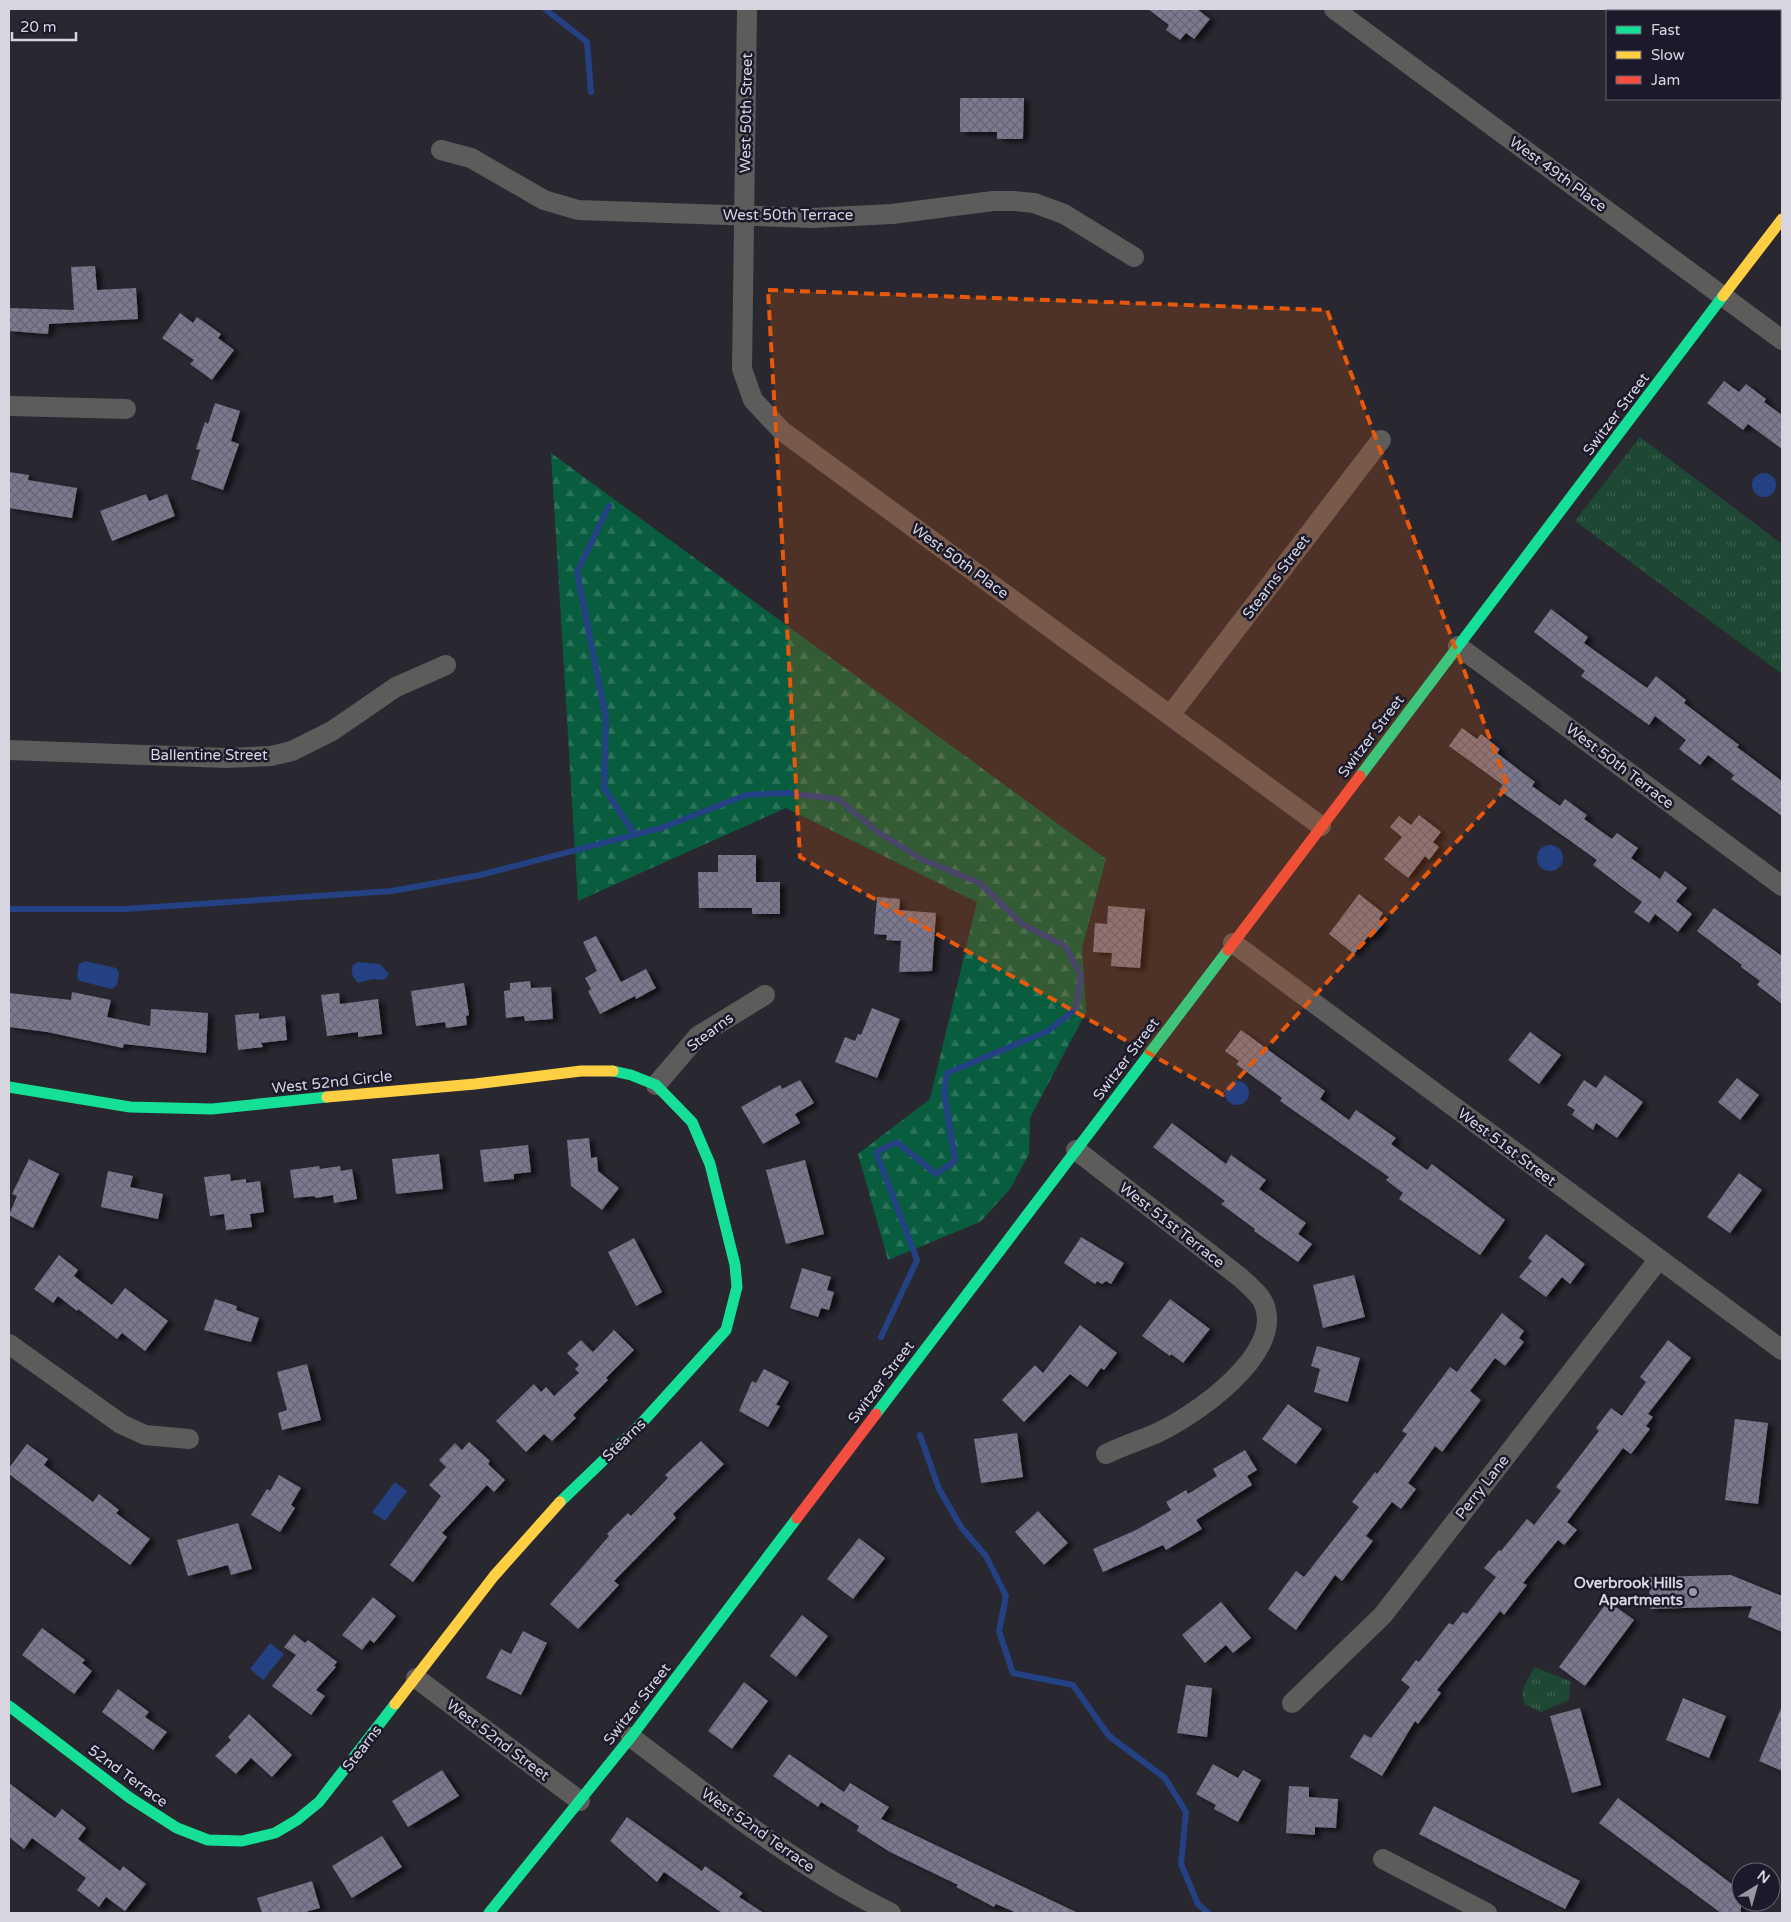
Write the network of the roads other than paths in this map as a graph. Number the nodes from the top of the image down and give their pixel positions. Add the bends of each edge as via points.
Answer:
1 (748, 9) edge
2 (1334, 9) edge
3 (441, 150) dead end
4 (744, 216) junction
5 (1782, 219) edge
6 (1134, 257) dead end
7 (1724, 296) junction
8 (1782, 340) edge
9 (9, 406) edge
10 (126, 409) dead end
11 (1381, 440) dead end
12 (1458, 646) junction
13 (446, 665) dead end
14 (1171, 714) junction
15 (9, 750) edge
16 (1321, 826) junction
17 (1782, 886) edge
18 (1233, 943) junction
19 (765, 995) dead end
20 (656, 1085) junction
21 (9, 1087) edge
22 (1076, 1150) junction
23 (1659, 1259) junction
24 (9, 1344) edge
25 (1782, 1350) edge
26 (189, 1439) dead end
27 (1106, 1454) dead end
28 (416, 1678) junction
29 (1292, 1703) dead end
30 (9, 1706) edge
31 (631, 1737) junction
32 (580, 1801) junction
33 (242, 1841) joint
34 (1383, 1859) dead end
35 (489, 1913) edge
36 (892, 1913) edge
37 (1486, 1913) edge

1 - 4 street, West 50th Street
2 - 7 street, West 49th Place
3 - 4 street, West 50th Terrace via 471,158 544,200 578,210
4 - 6 street, West 50th Terrace via 812,218 892,214 1014,200 1053,209 1077,220
4 - 14 street, West 50th Place via 742,369 753,400 782,431
5 - 7 street, Switzer Street
7 - 8 street, West 49th Place
7 - 12 street, Switzer Street
9 - 10 street
11 - 14 street, Stearns Street
12 - 16 street, Switzer Street
12 - 17 street, West 50th Terrace
13 - 15 street, Ballentine Street via 396,686 332,731 292,751 272,756 226,758
14 - 16 street, West 50th Place
16 - 18 street, Switzer Street
18 - 22 street, Switzer Street
18 - 23 street, West 51st Street
19 - 20 street, Stearns via 698,1036
20 - 21 street, West 52nd Circle via 606,1070 581,1071 212,1109 130,1107
20 - 28 street, Stearns via 692,1122 710,1164 728,1231 737,1288 726,1330 638,1427 563,1498 494,1576
22 - 27 street, West 51st Terrace via 1241,1278 1264,1304 1268,1326 1259,1346 1228,1384 1187,1416
22 - 31 street, Switzer Street
23 - 25 street, West 51st Street
23 - 29 street, Perry Lane via 1383,1615
24 - 26 street via 121,1424 145,1435
28 - 32 street, West 52nd Street
28 - 33 street, Stearns via 319,1802 275,1833
30 - 33 street, 52nd Terrace via 130,1798 177,1828 208,1840
31 - 32 street, Switzer Street
31 - 36 street, West 52nd Terrace via 780,1848 852,1894
32 - 35 street, Switzer Street
34 - 37 street

